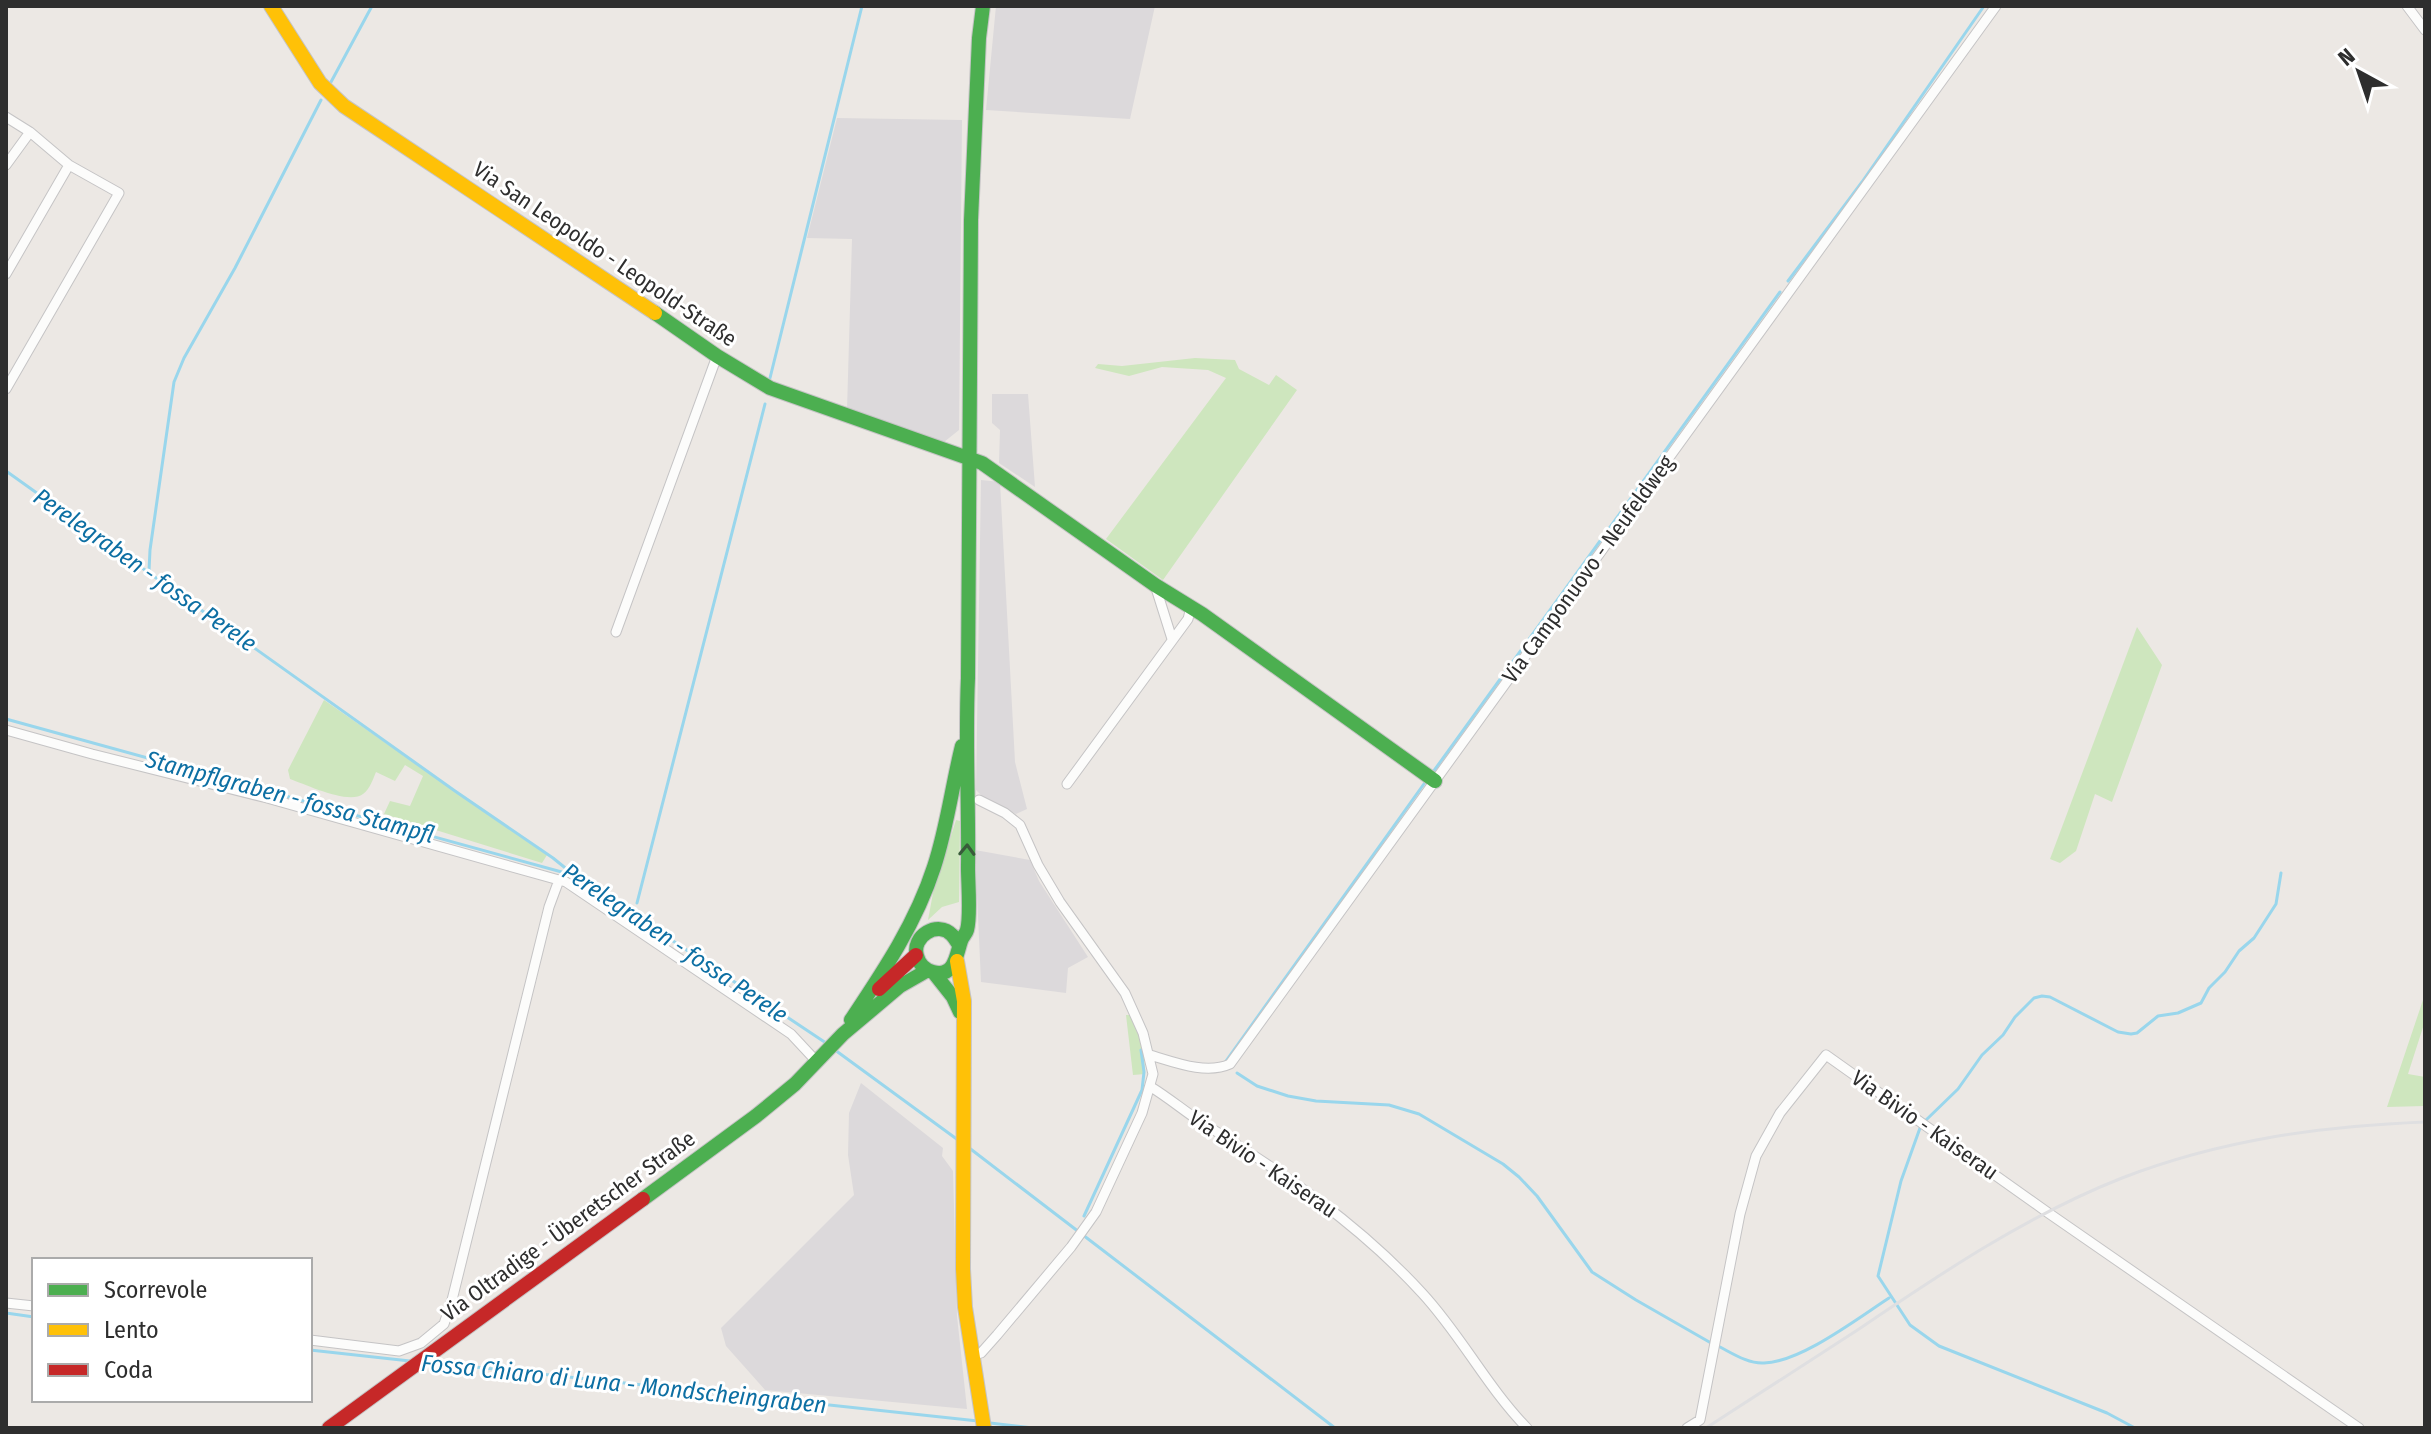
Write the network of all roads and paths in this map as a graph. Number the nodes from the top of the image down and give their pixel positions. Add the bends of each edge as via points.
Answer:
1 (271, 6) edge
2 (983, 6) edge
3 (1996, 6) edge
4 (2407, 6) edge
5 (2425, 30) edge
6 (6, 117) edge
7 (30, 132) junction
8 (6, 165) edge
9 (69, 165) junction
10 (6, 274) edge
11 (717, 356) junction
12 (6, 389) edge
13 (970, 458) junction
14 (1155, 585) junction
15 (1191, 607) junction
16 (616, 632) dead end
17 (1172, 639) junction
18 (6, 730) edge
19 (965, 738) junction
20 (1431, 778) junction
21 (1067, 784) dead end
22 (979, 800) dead end
23 (559, 880) junction
24 (928, 885) junction
25 (924, 933) junction
26 (959, 945) junction
27 (916, 955) junction
28 (957, 961) junction
29 (931, 972) junction
30 (964, 1020) junction
31 (844, 1032) junction
32 (1150, 1055) junction
33 (822, 1058) junction
34 (1151, 1087) junction
35 (6, 1303) edge
36 (32, 1306) edge
37 (312, 1340) edge
38 (972, 1355) junction
39 (329, 1428) edge
40 (984, 1428) edge
41 (1527, 1428) edge
42 (1687, 1428) edge
43 (2359, 1428) edge

1 - 11 main road, Via San Leopoldo - Leopold-Straße via 320,83 344,106
2 - 13 main road via 971,220
3 - 20 street, Via Camponuovo - Neufeldweg
4 - 5 street
6 - 7 street
7 - 8 street
7 - 9 street
9 - 10 street
9 - 12 street via 119,193
11 - 13 main road, Via San Leopoldo - Leopold-Straße via 770,388
11 - 16 street
13 - 14 main road, Via San Leopoldo - Leopold-Straße
13 - 19 main road
14 - 15 main road, Via San Leopoldo - Leopold-Straße
14 - 17 street
15 - 17 street
15 - 20 main road, Via San Leopoldo - Leopold-Straße
17 - 21 street
18 - 23 street
19 - 24 main road
26 -> 19 main road via 967,929
20 - 32 street, Via Camponuovo - Neufeldweg via 1230,1064 1205,1069
22 - 32 street via 1020,825 1060,902 1125,993
23 - 33 street
23 - 37 street via 444,1324 421,1343 399,1351
24 - 25 main road
24 - 31 main road via 884,971
25 - 26 main road via 943,929
25 - 27 main road
26 - 28 main road
27 - 29 main road
27 - 31 main road via 883,984
28 - 29 main road via 945,972
28 - 30 main road
29 - 30 main road
29 - 31 main road via 900,986
30 - 38 main road via 963,1269
31 - 33 main road, Via Oltradige - Überetscher Straße
32 - 34 street
33 - 39 main road, Via Oltradige - Überetscher Straße via 756,1116
34 - 38 street via 1096,1212 997,1335 981,1353
34 - 41 street, Via Bivio - Kaiserau via 1293,1180 1365,1238 1423,1294
35 - 36 street
38 - 40 main road
42 - 43 street, Via Bivio - Kaiserau via 1700,1420 1756,1156 1780,1113 1826,1055

